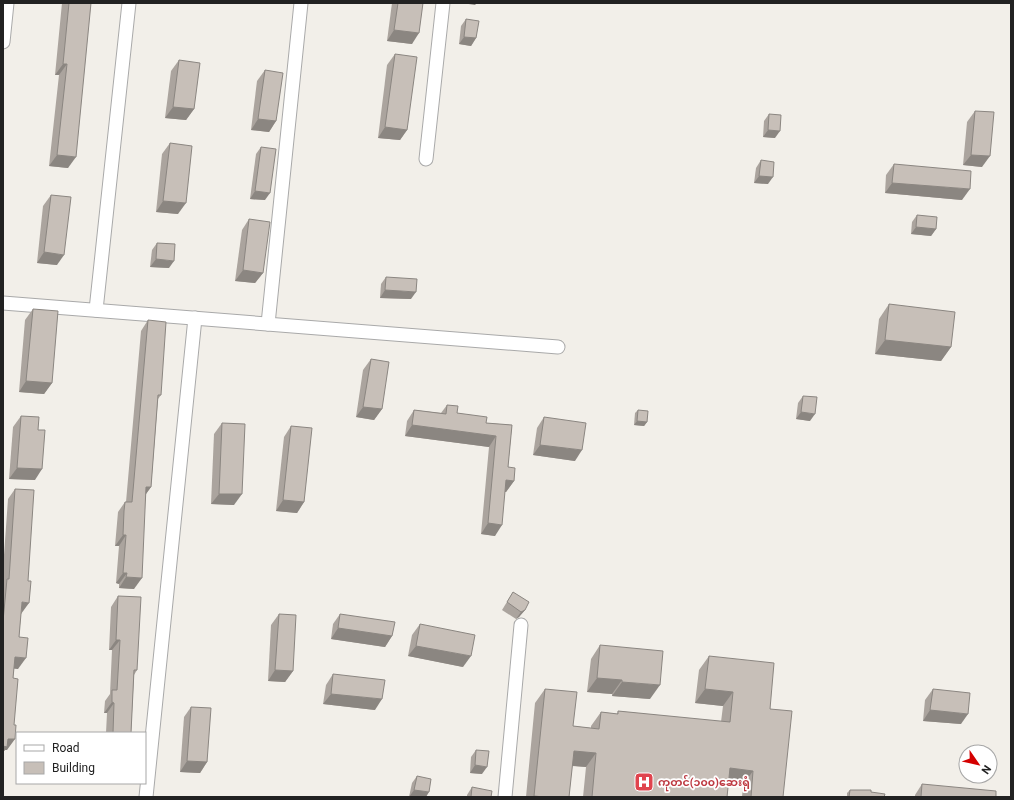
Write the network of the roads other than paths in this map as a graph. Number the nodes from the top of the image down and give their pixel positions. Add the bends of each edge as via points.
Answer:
1 (7, 3) edge
2 (129, 3) edge
3 (302, 3) edge
4 (443, 3) edge
5 (3, 42) edge
6 (426, 158) dead end
7 (3, 303) edge
8 (96, 310) junction
9 (195, 318) junction
10 (268, 324) junction
11 (558, 347) dead end
12 (521, 625) dead end
13 (146, 797) edge
14 (505, 797) edge

1 - 5 street
2 - 8 street
3 - 10 street
4 - 6 street
7 - 8 street
8 - 9 street
9 - 10 street
9 - 13 street
10 - 11 street
12 - 14 street

